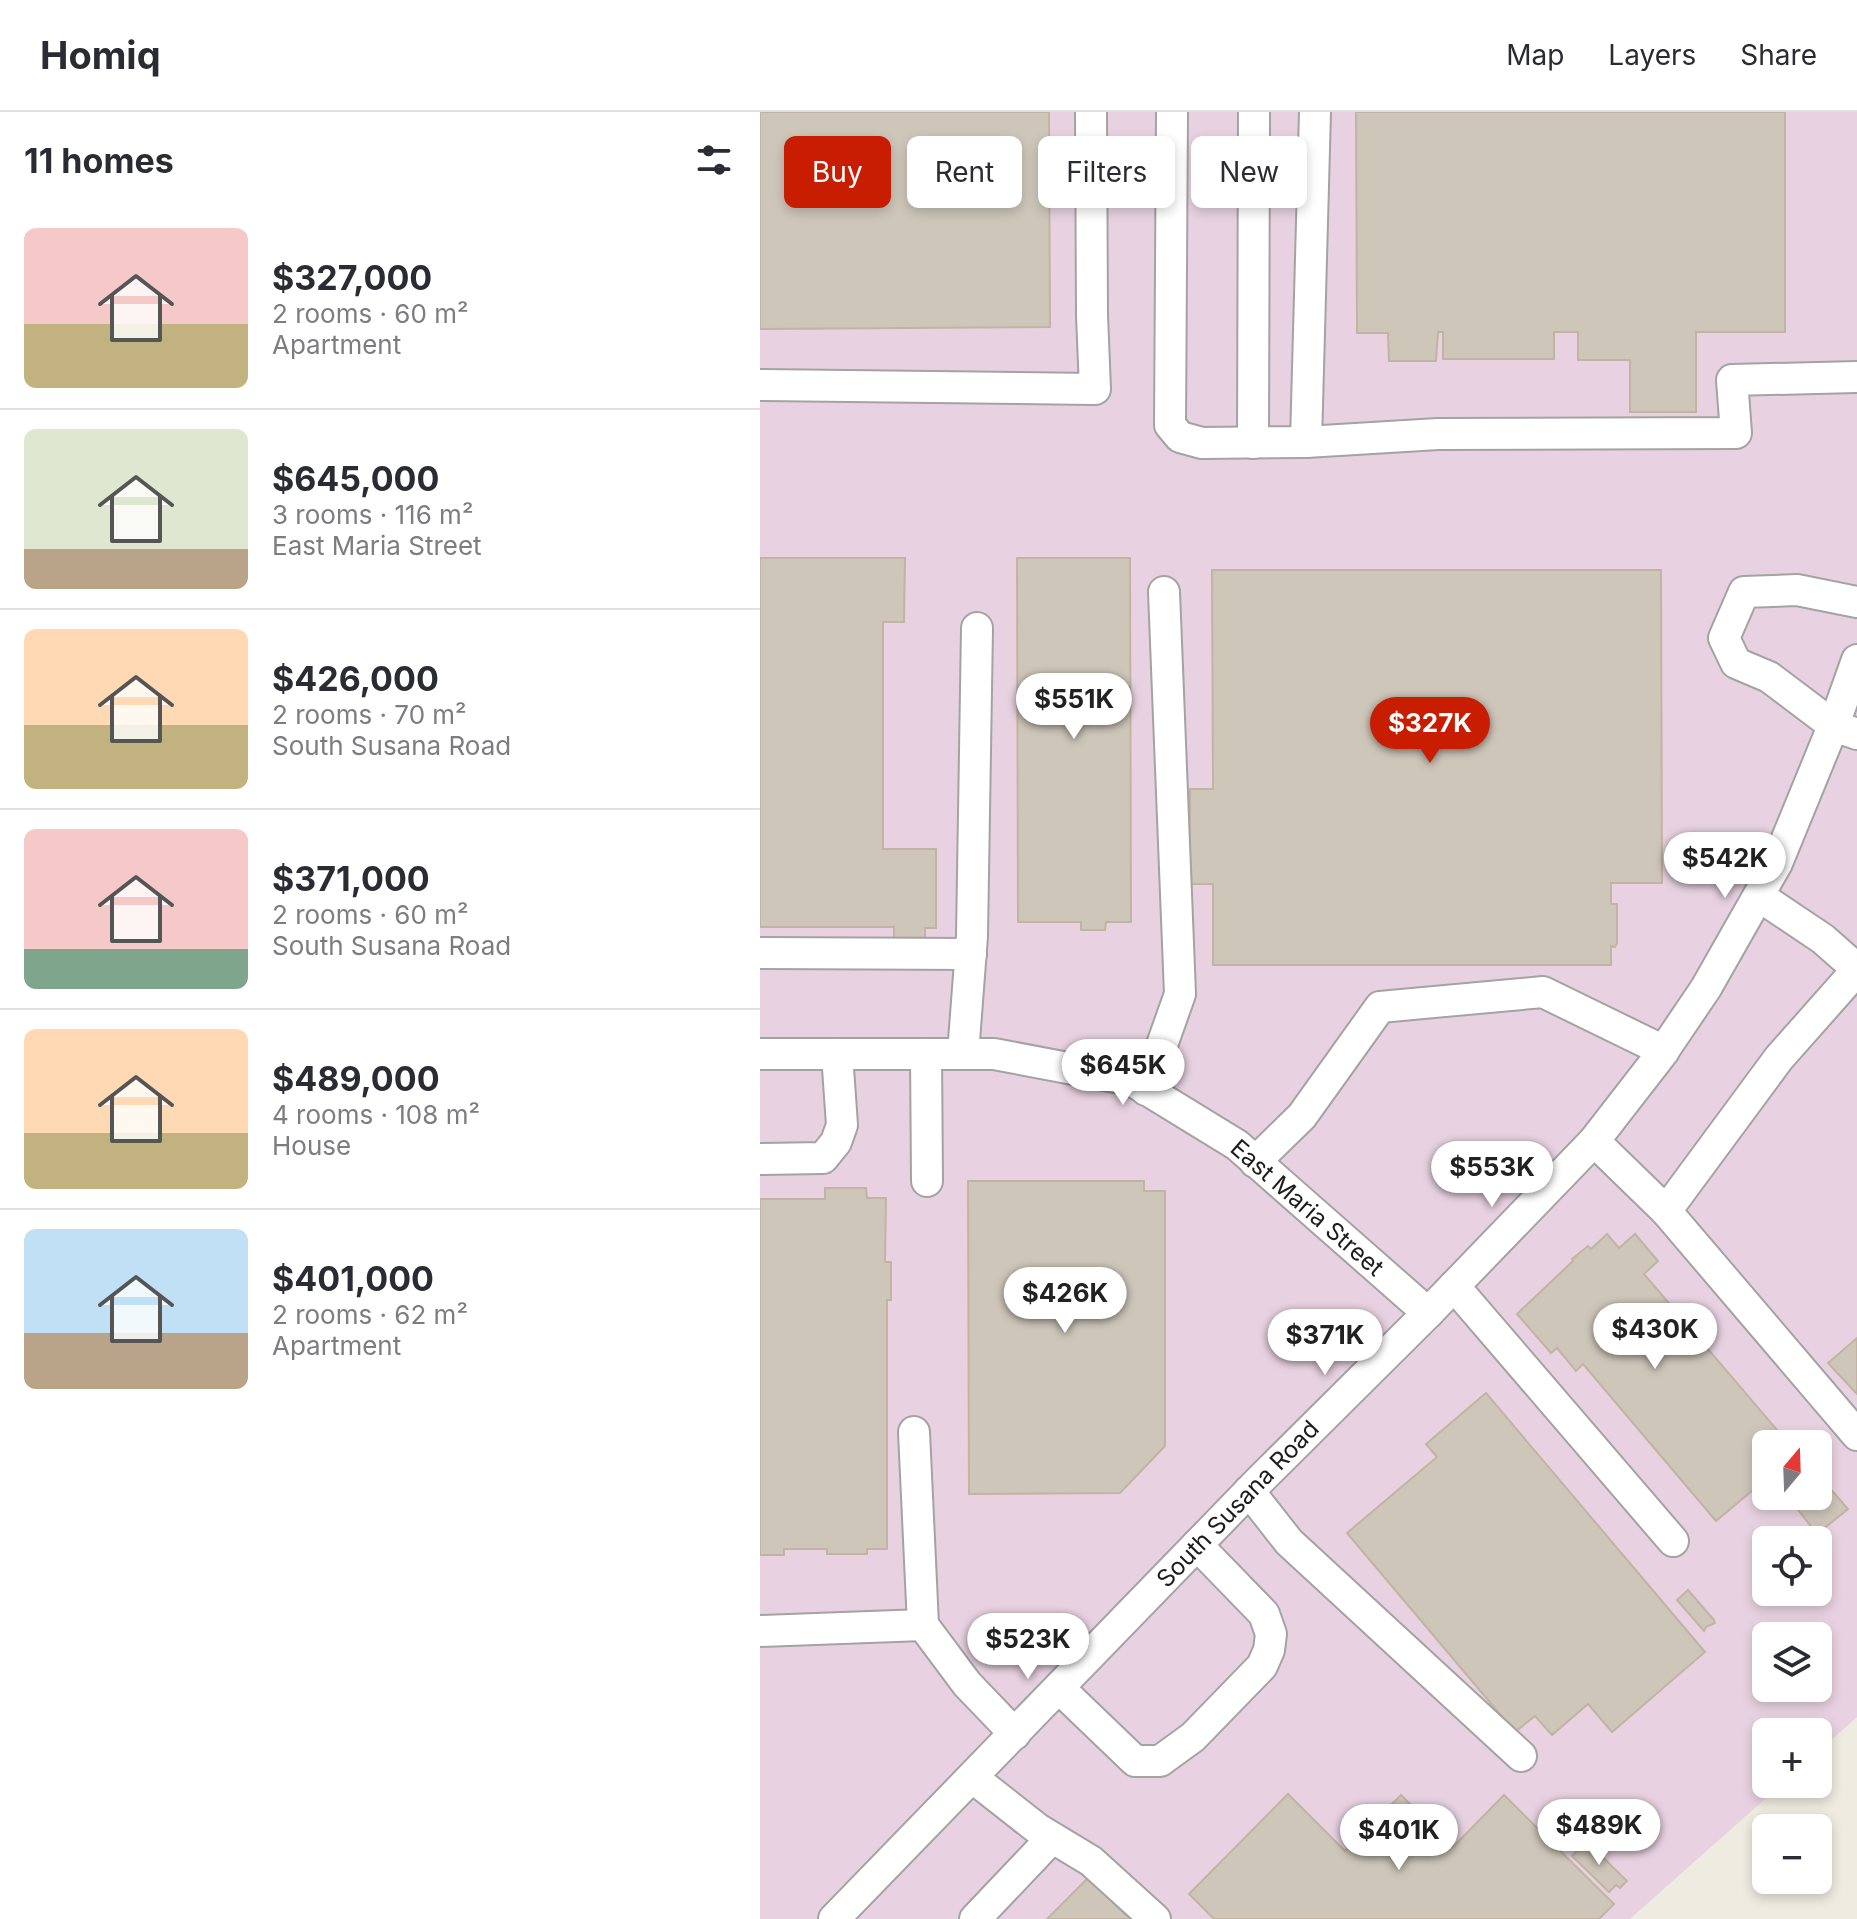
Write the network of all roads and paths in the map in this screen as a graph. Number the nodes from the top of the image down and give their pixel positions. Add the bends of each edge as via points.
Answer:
1 (1091, 112) edge
2 (1172, 112) edge
3 (1254, 112) edge
4 (1315, 112) edge
5 (1857, 377) edge
6 (760, 385) edge
7 (1306, 442) junction
8 (1253, 443) junction
9 (1164, 592) dead end
10 (1857, 602) edge
11 (977, 628) dead end
12 (1857, 660) edge
13 (1845, 730) edge
14 (1759, 896) junction
15 (760, 953) edge
16 (971, 954) junction
17 (1857, 970) edge
18 (1664, 1051) junction
19 (760, 1054) edge
20 (837, 1054) junction
21 (926, 1054) junction
22 (963, 1054) junction
23 (1146, 1090) junction
24 (1594, 1141) junction
25 (760, 1159) edge
26 (1255, 1162) junction
27 (927, 1181) dead end
28 (1666, 1211) junction
29 (1454, 1286) junction
30 (1428, 1313) junction
31 (914, 1432) dead end
32 (1857, 1435) edge
33 (1249, 1491) junction
34 (1673, 1541) dead end
35 (1197, 1545) junction
36 (923, 1625) junction
37 (760, 1631) edge
38 (1059, 1688) junction
39 (1015, 1734) junction
40 (1521, 1756) dead end
41 (973, 1778) junction
42 (1052, 1838) junction
43 (834, 1919) edge
44 (975, 1919) edge
45 (1155, 1919) edge

1 - 6 street via 1095,389
2 - 8 street via 1170,425 1180,437 1202,443
3 - 8 street
4 - 7 street
5 - 7 street via 1732,380 1736,433 1438,434
7 - 8 street
9 - 23 street via 1180,994
10 - 13 street via 1797,590 1744,592 1724,638 1736,663 1769,677
11 - 16 street
12 - 13 street, South Susana Road
13 - 14 street, South Susana Road
14 - 17 street via 1823,939
14 - 18 street, South Susana Road
15 - 16 street
16 - 22 street
17 - 28 street via 1779,1058
18 - 24 street, South Susana Road
18 - 26 street via 1543,992 1380,1007 1302,1116
19 - 20 street, East Maria Street
20 - 21 street, East Maria Street
20 - 25 street via 842,1125 836,1142 823,1158
21 - 22 street, East Maria Street
21 - 27 street
22 - 23 street, East Maria Street via 994,1054 1131,1080
23 - 26 street, East Maria Street via 1237,1145
24 - 28 street
24 - 29 street, South Susana Road
26 - 30 street, East Maria Street
28 - 32 street
29 - 30 street, South Susana Road
29 - 34 street
30 - 33 street, South Susana Road
31 - 36 street
33 - 35 street, South Susana Road
33 - 40 street via 1289,1542
35 - 38 street, South Susana Road
35 - 38 street via 1264,1614 1271,1634 1262,1666 1203,1727 1160,1761 1135,1761
36 - 37 street
36 - 39 street via 967,1684
38 - 39 street, South Susana Road
39 - 41 street, South Susana Road
41 - 42 street
41 - 43 street, South Susana Road
42 - 44 street
42 - 45 street via 1091,1861

